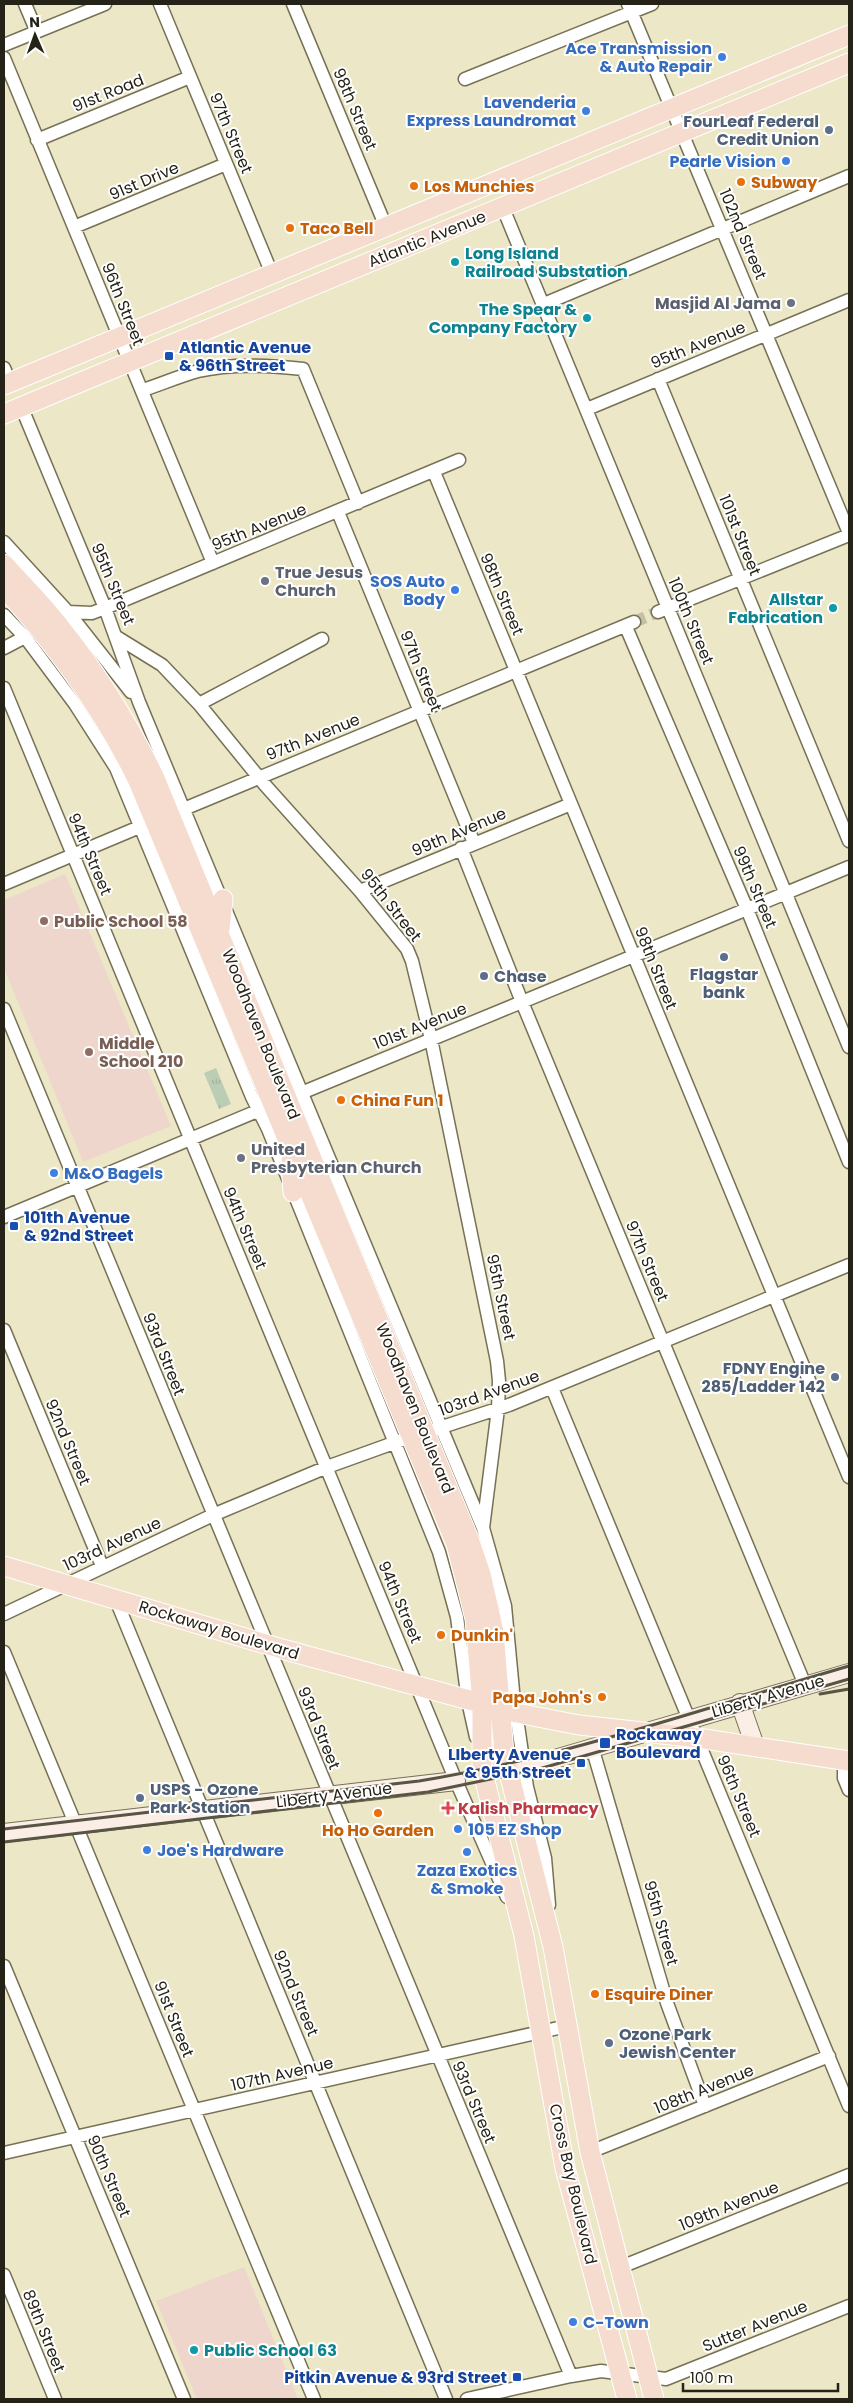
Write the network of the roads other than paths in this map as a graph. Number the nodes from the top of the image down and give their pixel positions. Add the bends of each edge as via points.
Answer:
1 (25, 4) edge
2 (105, 4) edge
3 (160, 4) edge
4 (293, 4) edge
5 (652, 4) edge
6 (630, 8) edge
7 (36, 30) junction
8 (849, 35) edge
9 (4, 44) edge
10 (4, 58) edge
11 (849, 64) edge
12 (190, 77) junction
13 (465, 80) dead end
14 (671, 108) junction
15 (681, 132) junction
16 (37, 140) junction
17 (226, 164) junction
18 (849, 176) edge
19 (503, 208) junction
20 (386, 227) junction
21 (74, 228) junction
22 (724, 229) junction
23 (272, 274) junction
24 (849, 300) edge
25 (544, 304) junction
26 (767, 334) junction
27 (119, 337) junction
28 (129, 361) junction
29 (6, 379) edge
30 (658, 379) junction
31 (143, 390) junction
32 (21, 406) junction
33 (587, 408) junction
34 (4, 414) edge
35 (459, 460) dead end
36 (434, 472) junction
37 (358, 503) junction
38 (338, 512) junction
39 (849, 534) edge
40 (4, 542) edge
41 (213, 563) junction
42 (4, 564) edge
43 (740, 578) junction
44 (4, 588) edge
45 (105, 608) junction
46 (663, 610) junction
47 (68, 612) junction
48 (4, 615) edge
49 (630, 625) joint
50 (115, 636) junction
51 (25, 638) junction
52 (322, 639) dead end
53 (4, 648) edge
54 (517, 673) junction
55 (4, 688) edge
56 (139, 702) junction
57 (199, 704) junction
58 (420, 712) junction
59 (258, 777) junction
60 (570, 804) junction
61 (163, 818) junction
62 (849, 842) edge
63 (474, 843) junction
64 (461, 848) junction
65 (73, 855) junction
66 (849, 866) edge
67 (4, 884) edge
68 (360, 891) junction
69 (786, 893) junction
70 (223, 899) junction
71 (747, 909) junction
72 (219, 932) junction
73 (634, 956) junction
74 (522, 1002) junction
75 (4, 1009) edge
76 (432, 1039) junction
77 (849, 1047) edge
78 (280, 1101) junction
79 (191, 1139) junction
80 (291, 1147) junction
81 (849, 1162) edge
82 (78, 1186) junction
83 (293, 1192) junction
84 (4, 1217) edge
85 (849, 1265) edge
86 (774, 1296) junction
87 (4, 1330) edge
88 (663, 1341) junction
89 (552, 1388) junction
90 (498, 1409) junction
91 (418, 1435) junction
92 (327, 1467) junction
93 (849, 1477) edge
94 (213, 1515) junction
95 (483, 1528) junction
96 (4, 1566) edge
97 (102, 1566) junction
98 (64, 1584) junction
99 (116, 1600) junction
100 (4, 1614) edge
101 (268, 1645) junction
102 (4, 1652) edge
103 (849, 1673) edge
104 (806, 1685) junction
105 (418, 1687) junction
106 (740, 1704) junction
107 (483, 1705) junction
108 (517, 1713) junction
109 (689, 1718) junction
110 (642, 1732) junction
111 (698, 1738) junction
112 (755, 1746) junction
113 (592, 1747) junction
114 (847, 1761) edge
115 (483, 1770) junction
116 (517, 1770) junction
117 (456, 1781) junction
118 (849, 1790) edge
119 (330, 1796) junction
120 (202, 1811) junction
121 (77, 1825) junction
122 (4, 1833) edge
123 (524, 1936) junction
124 (4, 1966) edge
125 (567, 2026) junction
126 (540, 2031) junction
127 (437, 2055) junction
128 (829, 2056) junction
129 (316, 2083) junction
130 (705, 2106) junction
131 (849, 2106) edge
132 (194, 2110) junction
133 (76, 2137) junction
134 (590, 2152) junction
135 (4, 2153) edge
136 (849, 2175) edge
137 (621, 2267) junction
138 (4, 2275) edge
139 (849, 2306) edge
140 (620, 2373) junction
141 (571, 2376) junction
142 (649, 2378) junction
143 (55, 2399) edge
144 (184, 2399) edge
145 (314, 2399) edge
146 (446, 2399) edge
147 (467, 2399) edge
148 (627, 2399) edge
149 (654, 2399) edge

1 - 7 street
2 - 7 street
3 - 12 street, 97th Street
4 - 20 street, 98th Street
5 - 6 street
6 - 13 street
6 - 14 street, 102nd Street
7 - 9 street
8 - 14 main road, Atlantic Avenue
10 - 16 street, 96th Street
11 - 15 main road, Atlantic Avenue
12 - 16 street, 91st Road
12 - 17 street, 97th Street
14 - 15 street, 102nd Street
14 - 20 main road, Atlantic Avenue
15 - 19 main road, Atlantic Avenue
15 - 22 street, 102nd Street
16 - 21 street, 96th Street
17 - 21 street, 91st Drive
17 - 23 street, 97th Street
18 - 22 street
19 - 25 street, 100th Street
19 - 28 main road, Atlantic Avenue
20 - 23 main road, Atlantic Avenue
21 - 27 street, 96th Street
22 - 25 street
22 - 26 street, 102nd Street
23 - 27 main road, Atlantic Avenue
24 - 26 street, 95th Avenue
25 - 33 street, 100th Street
26 - 30 street, 95th Avenue
26 - 39 street, 102nd Street
27 - 28 street, 96th Street
27 - 29 main road, Atlantic Avenue
28 - 31 street, 96th Street
28 - 32 main road, Atlantic Avenue
30 - 33 street, 95th Avenue
30 - 43 street, 101st Street
31 - 37 street via 216,368 270,365 304,369
31 - 41 street, 96th Street
32 - 34 main road, Atlantic Avenue
32 - 45 street, 95th Street
33 - 46 street, 100th Street
35 - 36 street, 95th Avenue
36 - 37 street, 95th Avenue
36 - 54 street, 98th Street
37 - 38 street, 95th Avenue
38 - 41 street, 95th Avenue
38 - 58 street, 97th Street
39 - 43 street
40 - 47 street, Woodhaven Boulevard
41 - 45 street, 95th Avenue
42 - 61 main road, Woodhaven Boulevard via 60,626 107,692 145,758
43 - 46 street
43 - 62 street, 101st Street
44 - 61 main road, Woodhaven Boulevard via 41,629 99,708
45 - 47 street, 95th Avenue via 92,613
45 - 50 street, 95th Street
46 - 69 street, 100th Street
47 - 56 street, Woodhaven Boulevard
48 - 51 street, Woodhaven Boulevard
49 - 54 street, 97th Avenue
49 - 71 street, 99th Street
50 - 56 street, Woodhaven Boulevard
50 - 57 street, 95th Street via 162,665
51 - 53 street
51 - 61 street, Woodhaven Boulevard via 75,704 116,768
52 - 57 street
54 - 58 street, 97th Avenue
54 - 60 street, 98th Street
55 - 65 street, 94th Street
56 - 61 street, Woodhaven Boulevard
57 - 59 street, 95th Street
58 - 59 street, 97th Avenue
58 - 63 street, 97th Street
59 - 61 street, 97th Avenue
59 - 68 street, 95th Street
60 - 63 street, 99th Avenue
60 - 73 street, 98th Street
61 - 65 street, 97th Avenue
61 - 70 street, Woodhaven Boulevard
61 - 72 main road, Woodhaven Boulevard
61 - 78 main road, Woodhaven Boulevard
63 - 64 street, 99th Avenue
64 - 68 street, 99th Avenue
64 - 74 street, 97th Street
65 - 67 street, 97th Avenue
65 - 79 street, 94th Street
66 - 69 street, 101st Avenue
68 - 76 street, 95th Street via 407,949
69 - 71 street, 101st Avenue
69 - 77 street, 100th Street
70 - 72 main road
70 - 78 street, Woodhaven Boulevard
71 - 73 street, 101st Avenue
71 - 81 street, 99th Street
72 - 78 main road, Woodhaven Boulevard
73 - 74 street, 101st Avenue
73 - 86 street, 98th Street
74 - 76 street, 101st Avenue
74 - 88 street, 97th Street
75 - 82 street, 93rd Street
76 - 78 street, 101st Avenue
76 - 90 street, 95th Street via 494,1341 499,1381
78 - 79 street, 101st Avenue
78 - 80 main road, Woodhaven Boulevard
78 - 83 street, Woodhaven Boulevard
78 - 91 main road, Woodhaven Boulevard
79 - 82 street, 101st Avenue
79 - 92 street, 94th Street
80 - 83 main road
80 - 91 main road, Woodhaven Boulevard
82 - 84 street, 101st Avenue
82 - 94 street, 93rd Street
83 - 91 street, Woodhaven Boulevard
85 - 86 street, 103rd Avenue
86 - 88 street, 103rd Avenue
86 - 93 street, 98th Street
87 - 97 street, 92nd Street
88 - 89 street, 103rd Avenue
88 - 104 street, 97th Street
89 - 90 street, 103rd Avenue
89 - 109 street, 96th Street
90 - 91 street, 103rd Avenue
90 - 95 street, 95th Street
91 - 92 street, 103rd Avenue
91 - 95 street, Woodhaven Boulevard
91 - 107 street, Woodhaven Boulevard via 439,1552
91 - 107 main road, Woodhaven Boulevard via 481,1574 494,1632
92 - 94 street, 103rd Avenue
92 - 105 street, 94th Street
94 - 97 street, 103rd Avenue
94 - 101 street, 93rd Street
95 - 108 street, Woodhaven Boulevard via 505,1606
96 - 98 main road, Rockaway Boulevard
97 - 98 street, 103rd Avenue
98 - 99 main road, Rockaway Boulevard
98 - 100 street, 103rd Avenue
99 - 101 main road, Rockaway Boulevard
99 - 120 street, 92nd Street
101 - 105 main road, Rockaway Boulevard
101 - 119 street, 93rd Street
102 - 121 street, 91st Street
103 - 104 street, Liberty Avenue
104 - 106 street, Liberty Avenue
105 - 107 main road, Rockaway Boulevard
105 - 117 street, 94th Street
106 - 109 street, Liberty Avenue
106 - 112 street
107 - 108 main road, Rockaway Boulevard
107 - 115 main road, Cross Bay Boulevard
107 - 116 main road, Cross Bay Boulevard via 504,1753
108 - 110 main road, Rockaway Boulevard via 579,1725
108 - 116 street, Cross Bay Boulevard
109 - 110 street, Liberty Avenue
109 - 111 street, 96th Street
110 - 111 main road, Rockaway Boulevard
110 - 113 street, Liberty Avenue
111 - 112 main road, Rockaway Boulevard
111 - 128 street, 96th Street
112 - 114 main road, Rockaway Boulevard
113 - 116 street, Liberty Avenue
113 - 130 street, 95th Street via 667,2003
114 - 118 street via 844,1778
115 - 116 street, Liberty Avenue
115 - 123 main road, Cross Bay Boulevard
116 - 125 main road, Cross Bay Boulevard
117 - 119 street, Liberty Avenue
117 - 123 street, Cross Bay Boulevard
119 - 120 street, Liberty Avenue
119 - 127 street, 93rd Street
120 - 121 street, Liberty Avenue
120 - 129 street, 92nd Street
121 - 122 street, Liberty Avenue
121 - 132 street, 91st Street
123 - 126 main road, Cross Bay Boulevard
124 - 133 street, 90th Street
125 - 126 street, 107th Avenue
125 - 134 main road, Cross Bay Boulevard
126 - 127 street, 107th Avenue
126 - 140 main road, Cross Bay Boulevard via 565,2168
127 - 129 street, 107th Avenue
127 - 141 street, 93rd Street
128 - 130 street, 108th Avenue
128 - 131 street, 96th Street
129 - 132 street, 107th Avenue
129 - 146 street, 92nd Street
130 - 134 street, 108th Avenue
132 - 133 street, 107th Avenue
132 - 145 street, 91st Street
133 - 135 street, 107th Avenue
133 - 144 street, 90th Street
134 - 137 main road, Cross Bay Boulevard
136 - 137 street, 109th Avenue
137 - 142 main road, Cross Bay Boulevard
138 - 143 street, 89th Street
139 - 142 street, Sutter Avenue via 666,2379
140 - 141 street, Sutter Avenue via 601,2371
140 - 142 street, Sutter Avenue
140 - 148 main road, Cross Bay Boulevard
141 - 147 street, Sutter Avenue
142 - 149 main road, Cross Bay Boulevard

